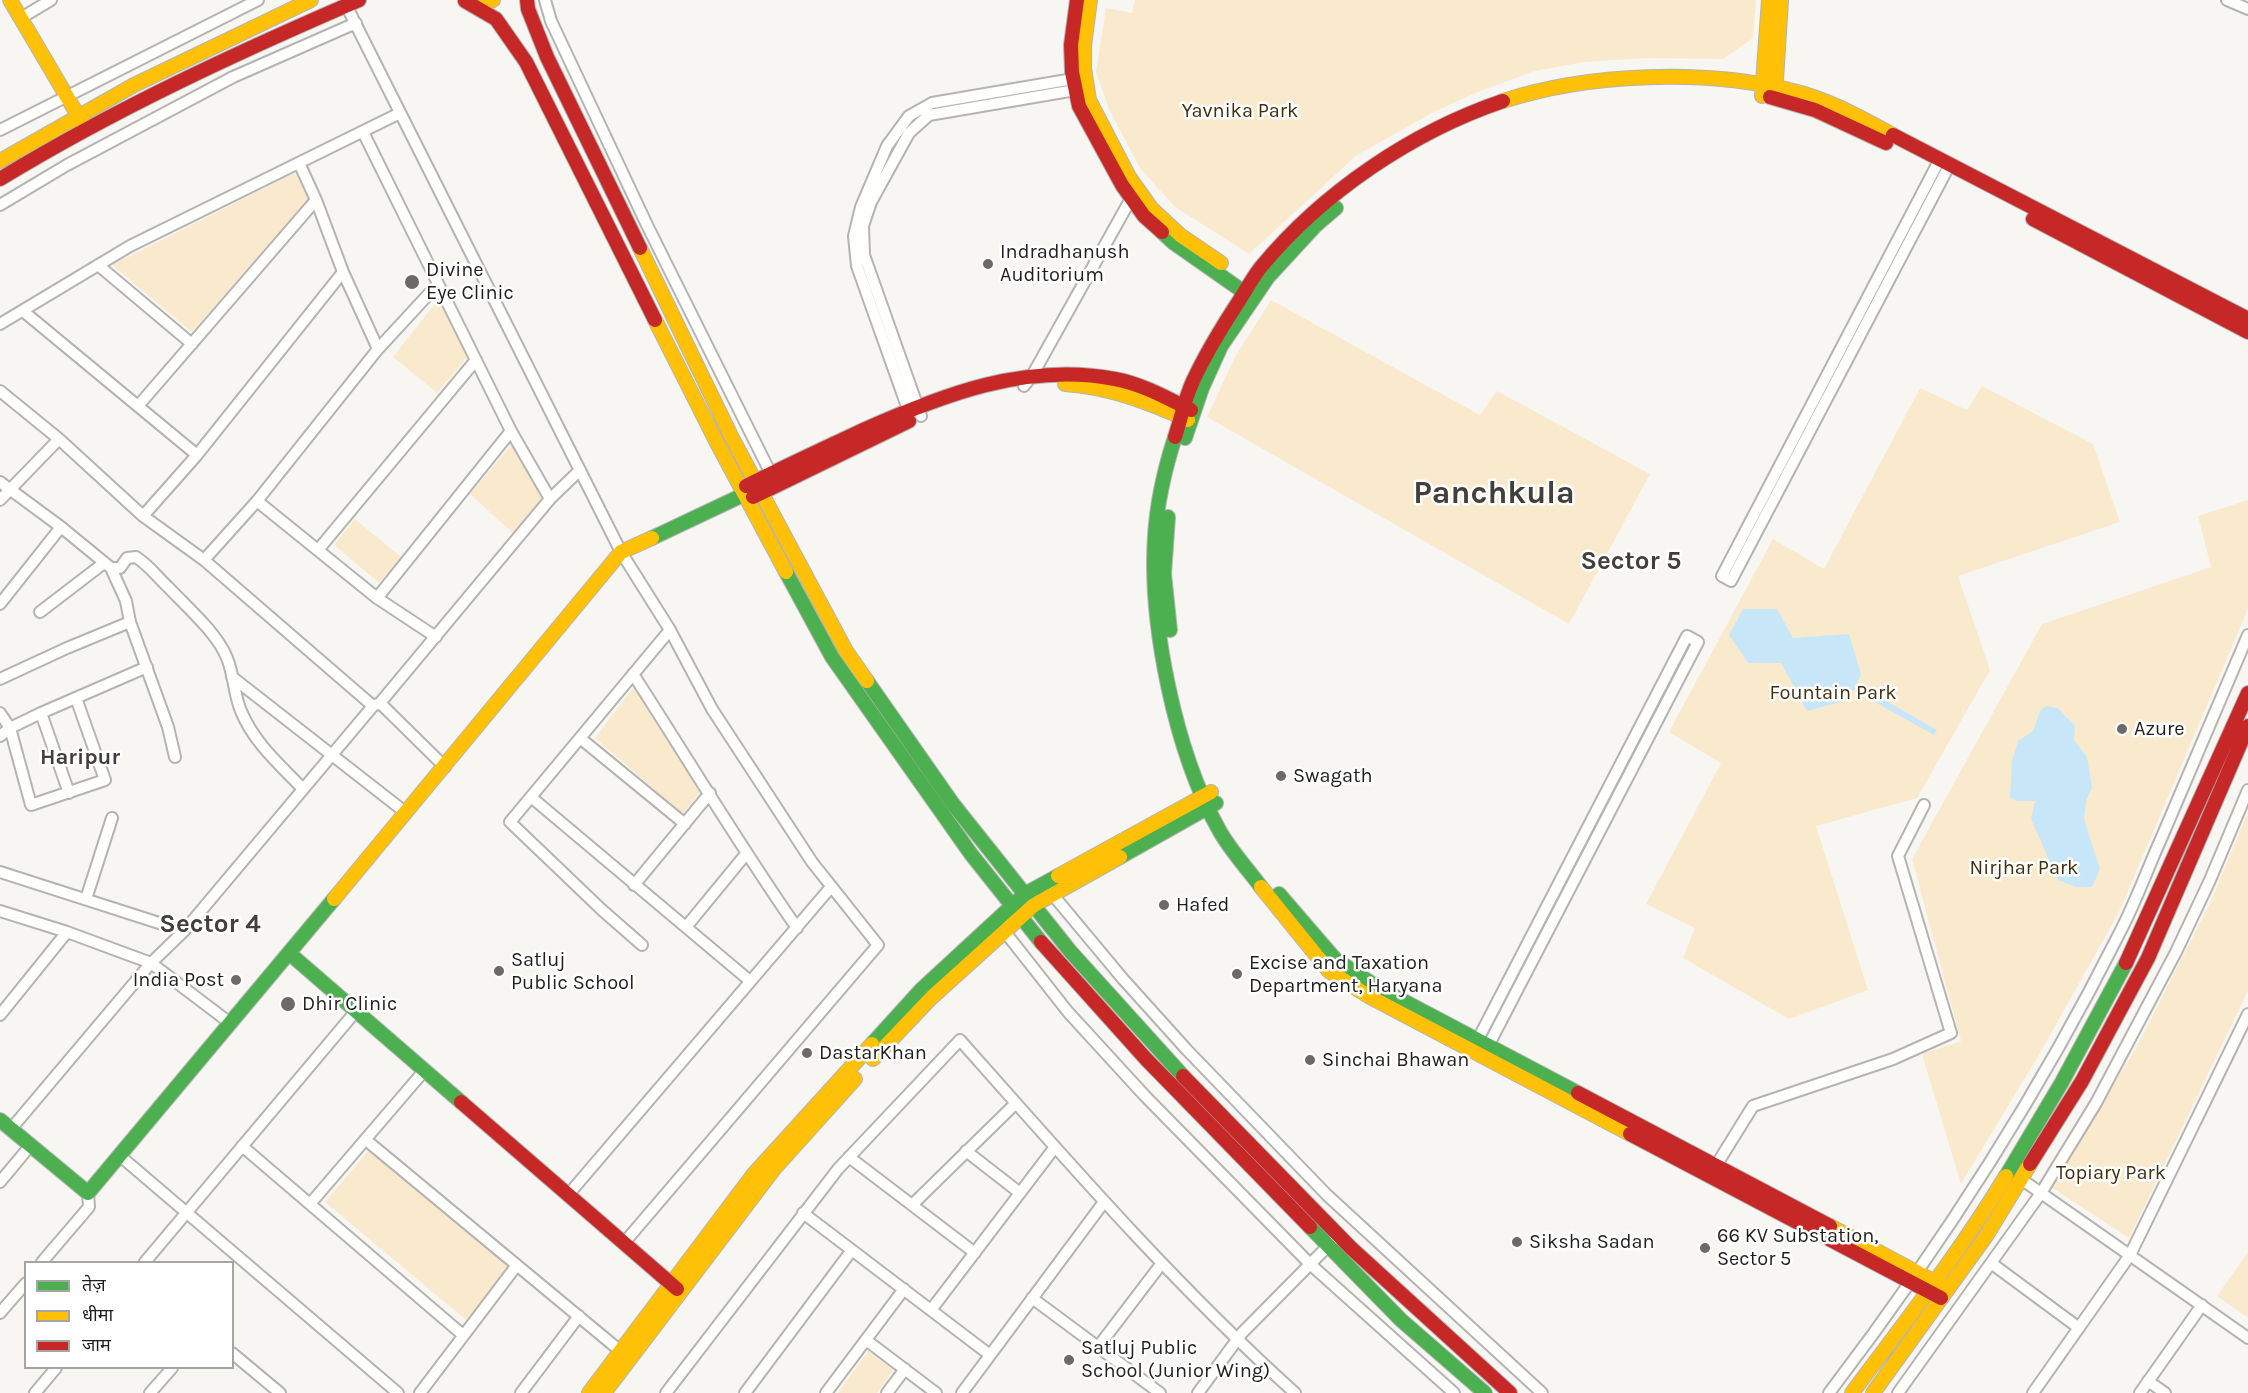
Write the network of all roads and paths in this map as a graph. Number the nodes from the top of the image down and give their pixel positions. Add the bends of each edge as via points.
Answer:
1 (10, 0) edge
2 (51, 0) edge
3 (258, 0) edge
4 (311, 0) edge
5 (493, 0) edge
6 (527, 0) edge
7 (545, 0) edge
8 (1077, 0) edge
9 (1090, 0) edge
10 (2227, 0) edge
11 (463, 1) edge
12 (352, 3) edge
13 (1774, 4) edge
14 (2248, 9) edge
15 (21, 18) junction
16 (356, 23) junction
17 (1081, 83) junction
18 (1769, 92) junction
19 (67, 97) junction
20 (400, 113) junction
21 (78, 116) junction
22 (0, 130) edge
23 (86, 130) junction
24 (363, 132) junction
25 (0, 161) edge
26 (299, 163) junction
27 (1943, 166) junction
28 (0, 179) edge
29 (1134, 192) junction
30 (316, 200) junction
31 (0, 205) edge
32 (98, 265) junction
33 (343, 272) junction
34 (438, 284) junction
35 (1252, 291) junction
36 (23, 311) junction
37 (2248, 319) edge
38 (0, 324) edge
39 (2248, 332) edge
40 (192, 344) junction
41 (378, 349) junction
42 (476, 360) junction
43 (1033, 374) junction
44 (1024, 386) junction
45 (0, 391) edge
46 (138, 406) junction
47 (914, 413) junction
48 (1187, 414) junction
49 (511, 431) junction
50 (59, 439) junction
51 (197, 455) junction
52 (580, 470) junction
53 (771, 474) junction
54 (4, 486) edge
55 (759, 487) junction
56 (745, 494) junction
57 (550, 499) junction
58 (0, 500) edge
59 (257, 501) junction
60 (143, 516) junction
61 (61, 527) junction
62 (318, 550) junction
63 (621, 552) junction
64 (204, 560) junction
65 (107, 566) junction
66 (1733, 567) dead end
67 (377, 598) junction
68 (0, 604) edge
69 (40, 612) dead end
70 (130, 622) junction
71 (670, 630) junction
72 (2248, 635) edge
73 (436, 637) junction
74 (147, 667) junction
75 (633, 674) junction
76 (232, 677) junction
77 (0, 679) edge
78 (2248, 693) edge
79 (76, 698) junction
80 (376, 705) junction
81 (0, 713) edge
82 (41, 713) junction
83 (2248, 726) edge
84 (10, 728) junction
85 (0, 736) edge
86 (580, 738) junction
87 (332, 755) junction
88 (175, 757) dead end
89 (445, 767) junction
90 (303, 789) junction
91 (2248, 790) edge
92 (69, 793) junction
93 (710, 793) junction
94 (531, 797) junction
95 (1210, 800) junction
96 (1924, 805) dead end
97 (405, 812) junction
98 (112, 818) dead end
99 (685, 824) junction
100 (746, 854) junction
101 (0, 872) edge
102 (634, 885) junction
103 (831, 887) junction
104 (1048, 889) junction
105 (86, 899) junction
106 (1030, 900) junction
107 (1017, 911) junction
108 (2, 914) edge
109 (686, 927) junction
110 (797, 928) junction
111 (184, 931) junction
112 (67, 932) junction
113 (1005, 932) junction
114 (642, 945) dead end
115 (289, 953) junction
116 (151, 963) junction
117 (750, 981) junction
118 (356, 1011) junction
119 (2248, 1014) edge
120 (0, 1015) edge
121 (230, 1023) junction
122 (1480, 1048) junction
123 (424, 1071) junction
124 (1016, 1103) junction
125 (5, 1124) edge
126 (366, 1140) junction
127 (30, 1146) junction
128 (242, 1146) junction
129 (1055, 1147) junction
130 (966, 1151) junction
131 (119, 1155) junction
132 (849, 1157) junction
133 (1713, 1171) junction
134 (2021, 1179) junction
135 (0, 1182) edge
136 (88, 1193) junction
137 (1020, 1193) junction
138 (2041, 1193) junction
139 (568, 1195) junction
140 (1104, 1202) junction
141 (310, 1204) junction
142 (912, 1205) junction
143 (186, 1212) junction
144 (803, 1214) junction
145 (1339, 1235) junction
146 (624, 1243) junction
147 (1328, 1246) junction
148 (852, 1250) junction
149 (975, 1253) junction
150 (2130, 1255) junction
151 (44, 1261) edge
152 (147, 1261) edge
153 (1162, 1263) junction
154 (1991, 1263) junction
155 (1310, 1264) junction
156 (517, 1265) junction
157 (1914, 1277) junction
158 (24, 1285) edge
159 (1932, 1286) junction
160 (676, 1288) junction
161 (904, 1289) junction
162 (1945, 1293) junction
163 (1032, 1298) junction
164 (2202, 1305) junction
165 (932, 1310) junction
166 (0, 1313) edge
167 (579, 1316) junction
168 (2079, 1328) junction
169 (463, 1335) junction
170 (2248, 1338) edge
171 (866, 1340) junction
172 (1237, 1340) junction
173 (1098, 1347) junction
174 (234, 1355) edge
175 (625, 1355) junction
176 (990, 1355) junction
177 (55, 1369) edge
178 (171, 1369) edge
179 (905, 1369) junction
180 (2148, 1381) junction
181 (1837, 1383) junction
182 (268, 1389) edge
183 (597, 1391) edge
184 (35, 1393) edge
185 (150, 1393) edge
186 (280, 1393) edge
187 (398, 1393) edge
188 (420, 1393) edge
189 (521, 1393) edge
190 (666, 1393) edge
191 (745, 1393) edge
192 (826, 1393) edge
193 (887, 1393) edge
194 (936, 1393) edge
195 (962, 1393) edge
196 (1161, 1393) edge
197 (1198, 1393) edge
198 (1295, 1393) edge
199 (1454, 1393) edge
200 (1485, 1393) edge
201 (1510, 1393) edge
202 (1542, 1393) edge
203 (1829, 1393) edge
204 (1850, 1393) edge
205 (1873, 1393) edge
206 (1898, 1393) edge
207 (2033, 1393) edge
208 (2140, 1393) edge
209 (2165, 1393) edge

1 - 15 street
2 - 15 street
3 - 19 street
4 - 21 street
5 - 11 street
6 - 55 street via 547,57
7 - 53 street via 551,21 612,151
8 - 17 street via 1071,45
9 - 17 street
10 - 14 street
11 - 56 street via 496,19 526,62
12 - 16 street
12 - 23 street via 222,60
13 - 18 street
15 - 19 street
16 - 20 street
16 - 31 street via 233,77
17 - 29 street
17 - 47 street via 932,103 909,116 887,146 861,207 855,236 857,266
18 - 27 street via 1794,91 1853,114
18 - 35 street via 1726,80 1661,77 1573,84 1524,94 1477,110 1412,142 1353,181 1304,221 1260,268
19 - 21 street
19 - 22 street
20 - 24 street
20 - 52 street
21 - 23 street
21 - 25 street
23 - 28 street
24 - 26 street
24 - 34 street
26 - 30 street
26 - 32 street
27 - 37 street
27 - 39 street
27 - 66 street
29 - 35 street via 1180,235
29 - 43 street
30 - 33 street
30 - 40 street
32 - 36 street
32 - 40 street
33 - 41 street
33 - 51 street
34 - 41 street
34 - 42 street
35 - 48 street via 1214,340 1192,383
36 - 38 street
36 - 46 street
40 - 46 street
41 - 59 street
42 - 49 street
42 - 62 street
43 - 44 street
43 - 47 street via 950,394
43 - 48 street via 1084,374 1117,379
44 - 47 street
44 - 48 street via 1084,384
45 - 50 street
46 - 51 street
47 - 53 street
47 - 55 street
48 - 95 street via 1165,535 1166,601 1178,686
49 - 57 street
49 - 67 street
50 - 54 street
50 - 60 street
51 - 60 street
52 - 57 street
52 - 63 street
53 - 55 street
54 - 58 street
54 - 61 street
55 - 56 street
55 - 106 street via 846,651 953,804
56 - 63 street
56 - 107 street via 832,657 971,854
57 - 73 street
59 - 62 street
59 - 64 street
60 - 64 street
61 - 65 street
61 - 68 street
62 - 67 street
63 - 71 street
63 - 89 street
64 - 80 street
65 - 69 street
65 - 70 street via 126,601
65 - 76 street via 120,568 127,558 136,557 151,568 211,634 227,657
67 - 73 street
70 - 74 street
70 - 77 street
71 - 75 street
71 - 103 street via 712,709
72 - 157 street via 2121,932 2002,1146
73 - 80 street
74 - 79 street
74 - 88 street
75 - 86 street
75 - 93 street
76 - 87 street
76 - 90 street via 241,712 262,747
78 - 159 street via 2134,949 2010,1171
79 - 82 street
79 - 92 street via 105,780
80 - 87 street
80 - 89 street
81 - 84 street
82 - 84 street
82 - 92 street
83 - 134 street via 2148,958 2082,1081
84 - 85 street
84 - 92 street via 31,805
86 - 94 street
86 - 99 street
87 - 90 street
87 - 97 street
89 - 97 street
90 - 111 street
91 - 138 street via 2176,952 2096,1103
93 - 99 street
93 - 100 street
94 - 102 street
94 - 114 street via 510,822
95 - 104 street
95 - 122 street via 1329,971 1370,997
96 - 133 street via 1898,856 1951,1033 1893,1059 1753,1106
97 - 115 street
98 - 105 street
99 - 102 street
100 - 109 street
100 - 110 street
101 - 105 street
102 - 109 street
103 - 110 street
103 - 146 street via 878,945
104 - 106 street
104 - 202 street via 1187,1050 1326,1195
105 - 111 street
106 - 107 street
106 - 145 street via 1070,951 1176,1068
107 - 113 street
107 - 147 street via 1146,1059
107 - 160 street via 921,990 753,1175
108 - 112 street
109 - 117 street
110 - 117 street
111 - 116 street
112 - 116 street
112 - 120 street
113 - 155 street via 1093,1041
113 - 160 street via 931,998 879,1052 774,1169
115 - 118 street
115 - 121 street
116 - 121 street
116 - 125 street
117 - 139 street
118 - 123 street
118 - 128 street
119 - 150 street
121 - 131 street
122 - 122 street via 1687,636 1698,642
122 - 133 street
123 - 126 street
123 - 139 street
124 - 129 street
124 - 130 street
124 - 132 street via 960,1040
125 - 127 street
126 - 141 street
126 - 156 street
127 - 135 street
127 - 136 street
128 - 141 street
128 - 143 street
129 - 137 street
129 - 140 street
130 - 137 street
130 - 142 street
131 - 136 street
131 - 143 street
132 - 142 street
132 - 144 street
133 - 157 street
134 - 138 street
134 - 162 street
136 - 151 street via 89,1207
137 - 149 street
138 - 150 street
138 - 154 street
139 - 146 street
140 - 153 street
140 - 163 street
141 - 169 street
142 - 149 street
143 - 152 street
143 - 187 street
144 - 148 street
144 - 190 street
145 - 147 street
145 - 201 street
146 - 160 street
147 - 155 street
147 - 200 street via 1401,1320
148 - 161 street
148 - 191 street
149 - 165 street
150 - 164 street
150 - 168 street
153 - 172 street
153 - 173 street
154 - 168 street
154 - 206 street
155 - 172 street
155 - 199 street
156 - 167 street
156 - 169 street
157 - 159 street
157 - 181 street
158 - 166 street
159 - 162 street
159 - 204 street
160 - 175 street
161 - 165 street
161 - 171 street
162 - 205 street
163 - 173 street
163 - 176 street
164 - 170 street
164 - 180 street
165 - 176 street
167 - 175 street
167 - 189 street
168 - 207 street
169 - 188 street
171 - 179 street
171 - 192 street
172 - 197 street
172 - 198 street
173 - 196 street
174 - 182 street
175 - 183 street
176 - 195 street
177 - 184 street
178 - 185 street
179 - 193 street
179 - 194 street
180 - 208 street
180 - 209 street
181 - 203 street
181 - 204 street
182 - 186 street

